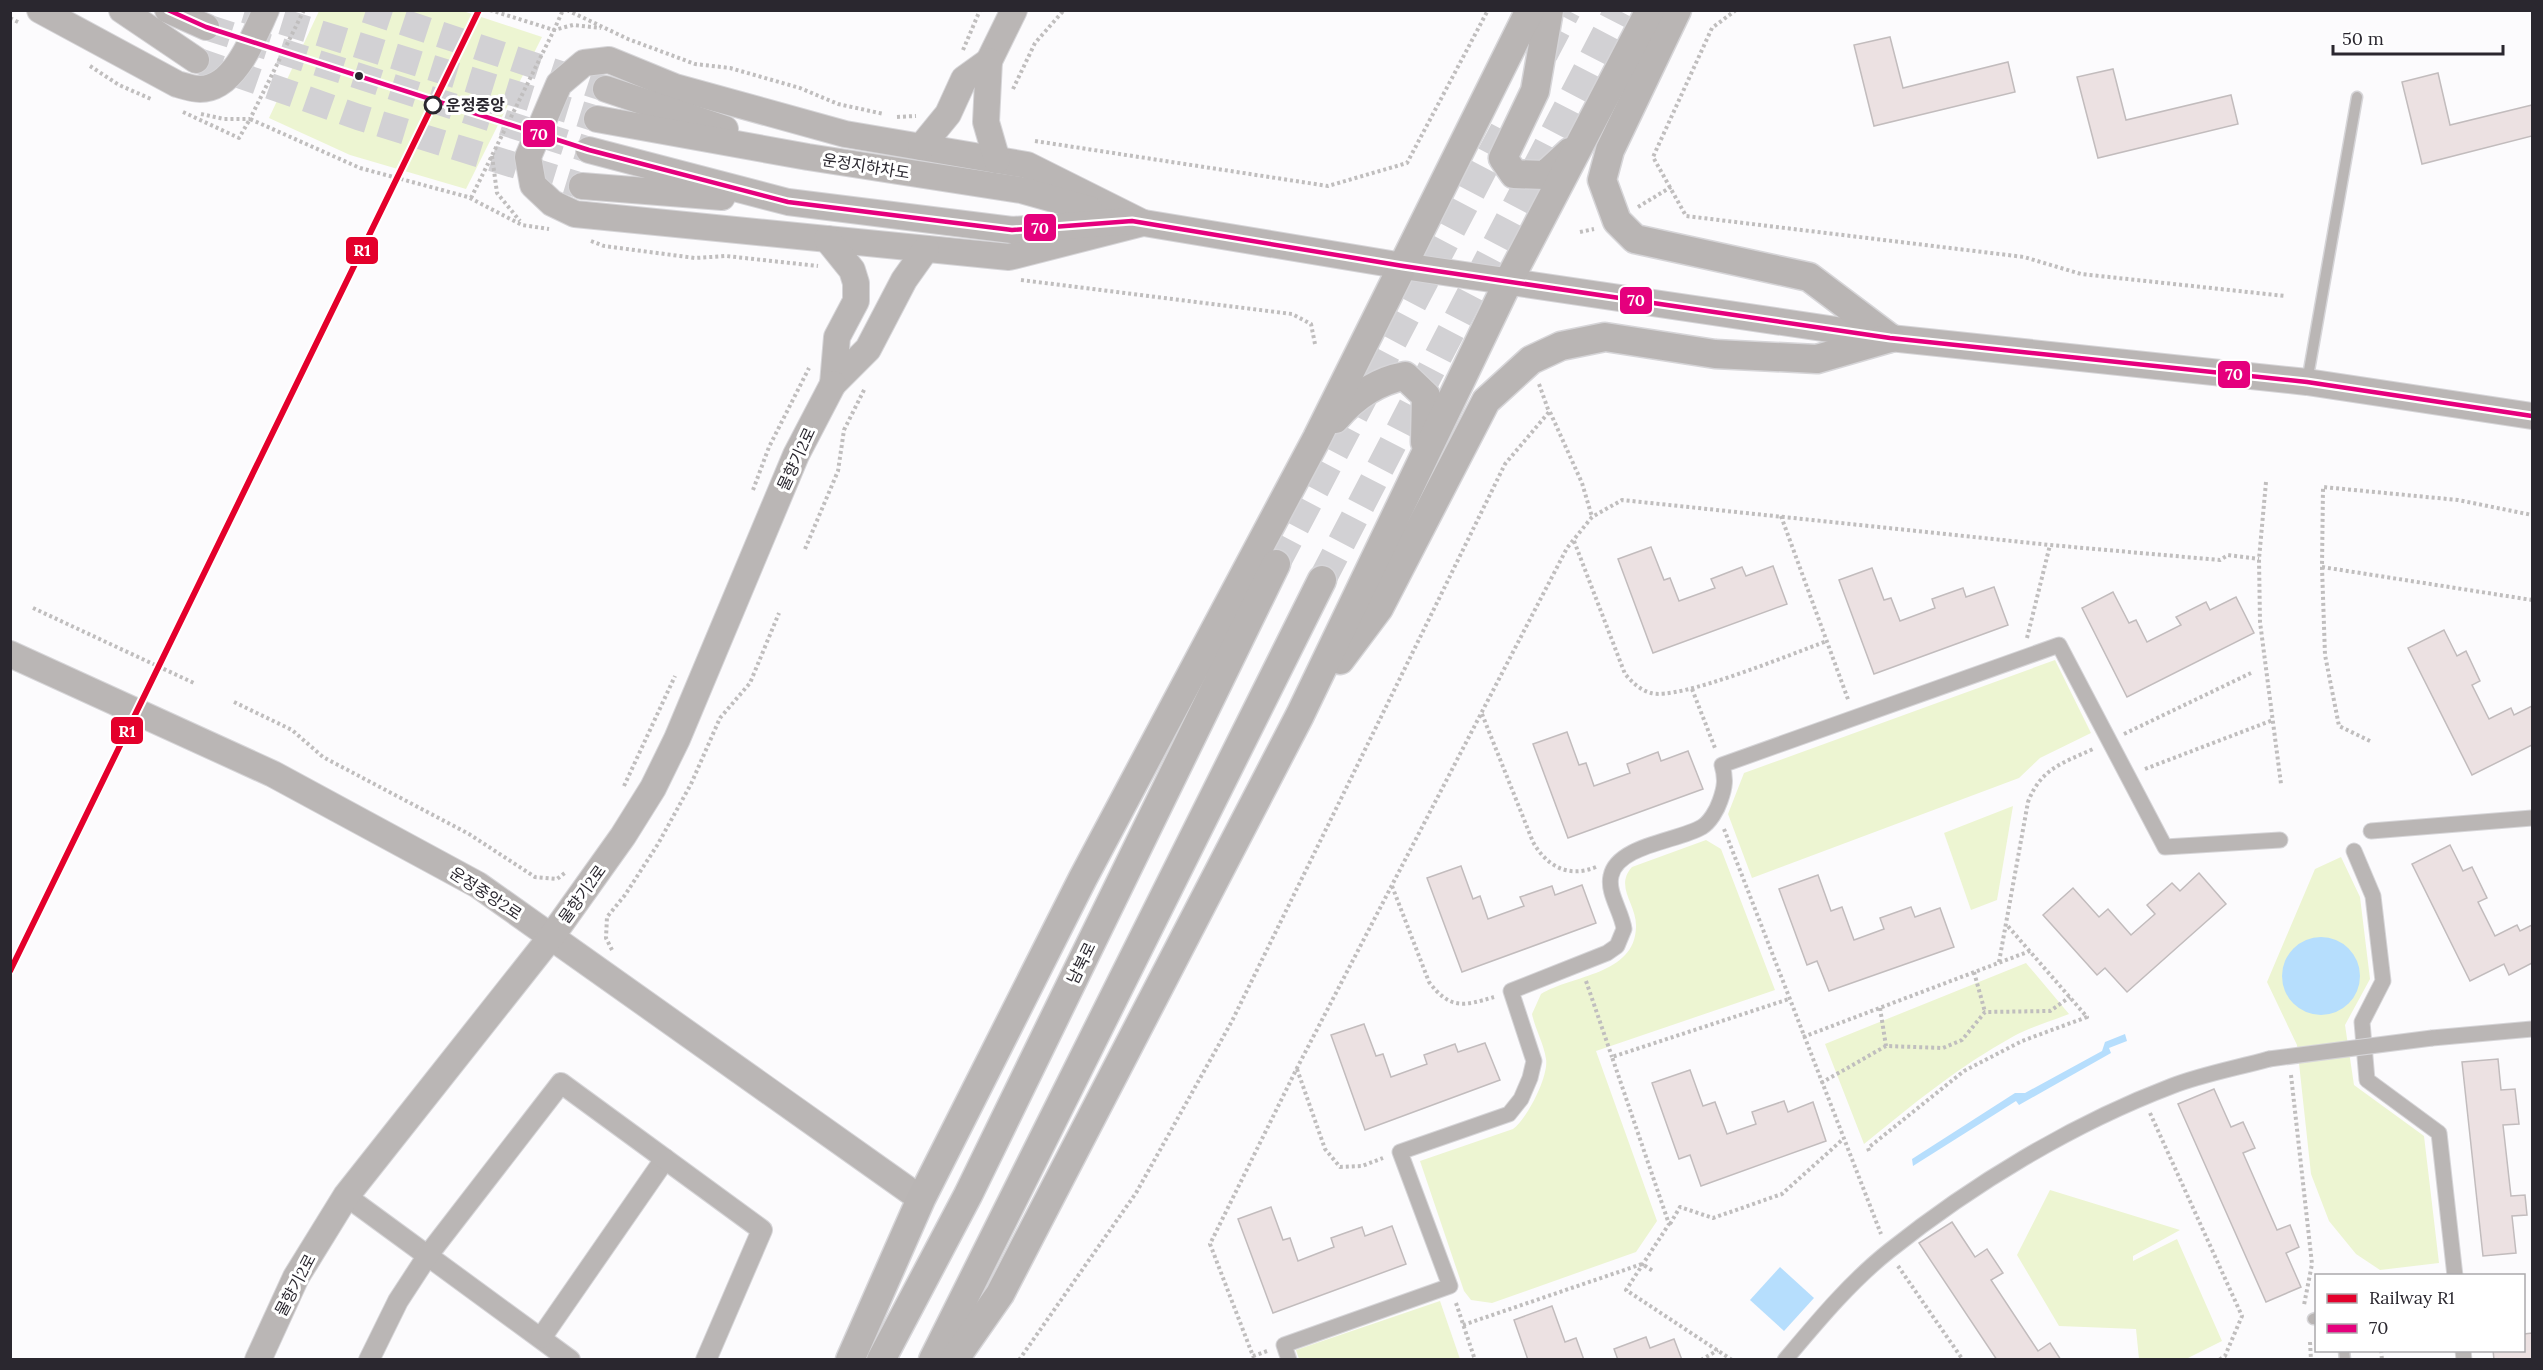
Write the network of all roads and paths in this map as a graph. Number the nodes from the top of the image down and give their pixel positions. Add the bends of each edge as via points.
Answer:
1 (40, 10) edge
2 (122, 10) edge
3 (168, 10) edge
4 (266, 10) edge
5 (489, 10) edge
6 (565, 10) edge
7 (980, 10) edge
8 (1014, 10) edge
9 (1064, 10) edge
10 (1488, 10) edge
11 (1530, 10) edge
12 (1549, 10) edge
13 (1650, 10) edge
14 (1677, 10) edge
15 (1736, 10) edge
16 (206, 27) tunnel mouth
17 (962, 53) dead end
18 (196, 60) tunnel mouth
19 (989, 61) junction
20 (606, 89) tunnel mouth
21 (2357, 97) dead end
22 (1008, 99) dead end
23 (926, 115) dead end
24 (597, 119) tunnel mouth
25 (1028, 140) dead end
26 (1581, 142) junction
27 (921, 147) junction
28 (589, 150) tunnel mouth
29 (492, 156) dead end
30 (808, 157) junction
31 (997, 160) junction
32 (360, 168) dead end
33 (582, 186) tunnel mouth
34 (1671, 187) junction
35 (788, 202) junction
36 (1617, 221) junction
37 (1138, 222) junction
38 (522, 225) junction
39 (552, 230) dead end
40 (582, 238) dead end
41 (826, 239) junction
42 (926, 249) junction
43 (1403, 266) junction
44 (826, 270) dead end
45 (1009, 279) dead end
46 (1508, 282) junction
47 (2285, 296) dead end
48 (1890, 338) junction
49 (1315, 344) dead end
50 (1531, 360) junction
51 (810, 366) dead end
52 (870, 378) dead end
53 (2307, 382) junction
54 (832, 384) junction
55 (1549, 412) junction
56 (2532, 416) edge
57 (1317, 438) junction
58 (1424, 457) junction
59 (2266, 482) dead end
60 (752, 492) dead end
61 (2532, 515) edge
62 (1781, 516) junction
63 (1592, 517) junction
64 (1573, 540) junction
65 (2050, 545) junction
66 (806, 549) dead end
67 (2259, 559) junction
68 (1276, 564) tunnel mouth
69 (2322, 567) junction
70 (1322, 580) tunnel mouth
71 (2532, 600) edge
72 (33, 608) dead end
73 (779, 613) dead end
74 (1827, 641) junction
75 (10, 654) edge
76 (2023, 658) junction
77 (677, 670) dead end
78 (2251, 673) dead end
79 (196, 684) dead end
80 (1692, 689) junction
81 (234, 702) dead end
82 (1482, 713) junction
83 (1300, 715) junction
84 (1855, 717) junction
85 (2273, 720) junction
86 (2110, 741) junction
87 (2370, 741) dead end
88 (1722, 765) junction
89 (2128, 776) junction
90 (2282, 784) dead end
91 (623, 788) dead end
92 (1716, 809) junction
93 (2532, 818) edge
94 (2371, 831) dead end
95 (2280, 840) dead end
96 (2354, 851) dead end
97 (1627, 855) junction
98 (571, 868) dead end
99 (1392, 885) junction
100 (2006, 923) junction
101 (551, 937) junction
102 (2030, 951) junction
103 (613, 954) dead end
104 (1999, 962) junction
105 (1580, 964) junction
106 (1974, 972) junction
107 (1511, 991) junction
108 (2070, 997) junction
109 (1789, 999) junction
110 (1880, 1008) junction
111 (1986, 1012) junction
112 (2532, 1029) edge
113 (1803, 1037) junction
114 (1886, 1046) junction
115 (1612, 1057) junction
116 (1297, 1068) junction
117 (2290, 1070) dead end
118 (1821, 1083) junction
119 (2143, 1098) junction
120 (1842, 1140) junction
121 (1869, 1151) dead end
122 (1400, 1152) junction
123 (665, 1159) junction
124 (346, 1196) junction
125 (921, 1199) junction
126 (1669, 1224) junction
127 (1888, 1252) junction
128 (428, 1255) junction
129 (1642, 1264) junction
130 (1653, 1271) dead end
131 (2455, 1274) edge
132 (1450, 1286) junction
133 (2304, 1306) dead end
134 (1463, 1325) junction
135 (541, 1338) junction
136 (2310, 1342) dead end
137 (1718, 1350) junction
138 (1287, 1352) edge
139 (258, 1359) edge
140 (369, 1359) edge
141 (570, 1359) edge
142 (706, 1359) edge
143 (850, 1359) edge
144 (881, 1359) edge
145 (933, 1359) edge
146 (954, 1359) edge
147 (1019, 1359) edge
148 (1474, 1359) edge
149 (1701, 1359) edge
150 (1732, 1359) edge
151 (1785, 1359) edge
152 (1963, 1359) edge
153 (2219, 1359) edge
154 (2311, 1359) edge

1 - 4 street via 177,84 202,90 240,66
2 - 18 street
3 - 16 street
5 - 6 path via 554,30
6 - 23 path via 695,64 730,68 800,88 838,104 898,117
7 - 17 path
8 - 19 street
9 - 22 path via 1035,43
10 - 25 path via 1407,163 1328,186
11 - 43 main road
12 - 26 main road via 1535,91 1503,158 1514,174 1545,175
13 - 26 main road
14 - 36 main road via 1607,160 1602,180
15 - 34 path via 1712,28 1653,157
19 - 27 street via 964,79 948,114
19 - 31 street via 986,122
20 - 30 street
21 - 53 lane
24 - 30 street, 운정지하차도
26 - 46 main road
27 - 31 street
27 - 41 street via 845,134 743,106 675,87 609,60 584,63 559,84 528,157 533,184 552,203 575,214
28 - 35 street
29 - 38 path via 497,193
30 - 37 street, 운정지하차도 via 1021,190
31 - 37 street via 1026,165
32 - 38 path via 468,197
33 - 35 street
34 - 36 path
34 - 47 path via 1686,216 2024,257 2081,274
35 - 37 street via 1012,230
36 - 48 main road via 1635,239 1809,276
37 - 42 street via 1009,257
37 - 43 street
38 - 39 path
40 - 44 path via 604,246 695,258 737,257 820,266
41 - 42 street
41 - 54 street via 852,270 856,283 856,302 837,337
42 - 54 street via 904,280 868,349
43 - 46 street
43 - 57 main road
45 - 49 path via 1292,314 1311,324
46 - 48 street
46 - 58 main road
48 - 50 main road via 1817,359 1715,354 1605,337 1561,346
48 - 53 street
50 - 55 path
50 - 83 main road via 1486,401 1379,608
51 - 60 path via 769,447
52 - 66 path via 844,430 838,471
53 - 56 street
54 - 101 street, 물향기2로 via 796,455 653,788
55 - 63 path via 1582,483
55 - 147 path via 1505,464 1232,1021 1142,1183
57 - 58 main road via 1350,402 1383,380 1405,376 1426,396
57 - 125 main road via 1083,878
58 - 83 main road
59 - 67 path
61 - 69 path via 2458,500 2323,487
62 - 63 path via 1622,500
62 - 65 path
62 - 74 path
63 - 64 path
64 - 80 path via 1625,674 1636,687 1652,694 1670,695
64 - 82 path
65 - 67 path via 2220,560 2228,555
65 - 76 path
67 - 85 path via 2260,622
68 - 144 main road, 남북로 via 968,1195
69 - 71 path
69 - 87 path via 2325,655 2339,726
70 - 145 main road
72 - 79 path
73 - 103 path via 750,683 720,718 691,784 658,844 607,917 606,938
74 - 80 path
74 - 84 path
75 - 101 street, 운정중앙2로 via 282,780 478,885
76 - 84 street
76 - 86 street via 2059,645
77 - 91 path
78 - 86 path
80 - 88 path
81 - 98 path via 292,730 323,757 469,834 535,877 557,879
82 - 97 path via 1541,856 1567,872 1582,872
82 - 99 path
83 - 146 main road via 1000,1294
84 - 88 street
85 - 89 path
85 - 90 path
86 - 89 street
86 - 100 path via 2049,770 2035,785 2028,802
88 - 92 street via 1726,778
89 - 95 street via 2165,848
92 - 97 street via 1702,827
92 - 109 path
93 - 94 street
96 - 131 street via 2373,896 2383,981 2362,1022 2367,1080 2439,1133
97 - 105 street via 1616,864 1611,876 1611,890 1623,920 1622,938 1606,953
99 - 107 path via 1429,982 1439,996 1454,1004 1469,1004
99 - 116 path
100 - 102 path
100 - 104 path
101 - 124 street, 물향기2로
101 - 125 street, 운정중앙2로
102 - 104 path
102 - 108 path
104 - 106 path
105 - 107 street
105 - 115 path
106 - 110 path
106 - 111 path
107 - 122 street via 1534,1061 1521,1099 1509,1114
108 - 111 path via 2050,1011
108 - 121 path via 2087,1017 2022,1041 1964,1071
109 - 113 path
109 - 115 path
110 - 113 path
110 - 114 path
111 - 114 path via 1962,1040 1943,1048
112 - 119 street, bridge via 2269,1059 2174,1085
113 - 118 path
114 - 118 path
115 - 126 path
116 - 122 path via 1325,1149 1340,1167 1362,1166
116 - 138 path via 1210,1244 1253,1356
117 - 133 path via 2312,1264
118 - 120 path
119 - 127 street via 2052,1143 1975,1190
119 - 153 path via 2242,1316 2225,1356
120 - 126 path via 1782,1194 1713,1218 1680,1207
120 - 127 path
122 - 132 street
123 - 128 street via 561,1083
123 - 135 street
123 - 142 street via 762,1230
124 - 128 street
124 - 139 street, 물향기2로 via 296,1277
125 - 143 main road
126 - 129 path
127 - 151 street
127 - 152 path
128 - 135 street
128 - 140 street via 398,1300
129 - 130 path
129 - 134 path
129 - 137 path via 1626,1290
132 - 134 path
132 - 138 street
134 - 148 path
135 - 141 street
136 - 154 path
137 - 149 path
137 - 150 path

